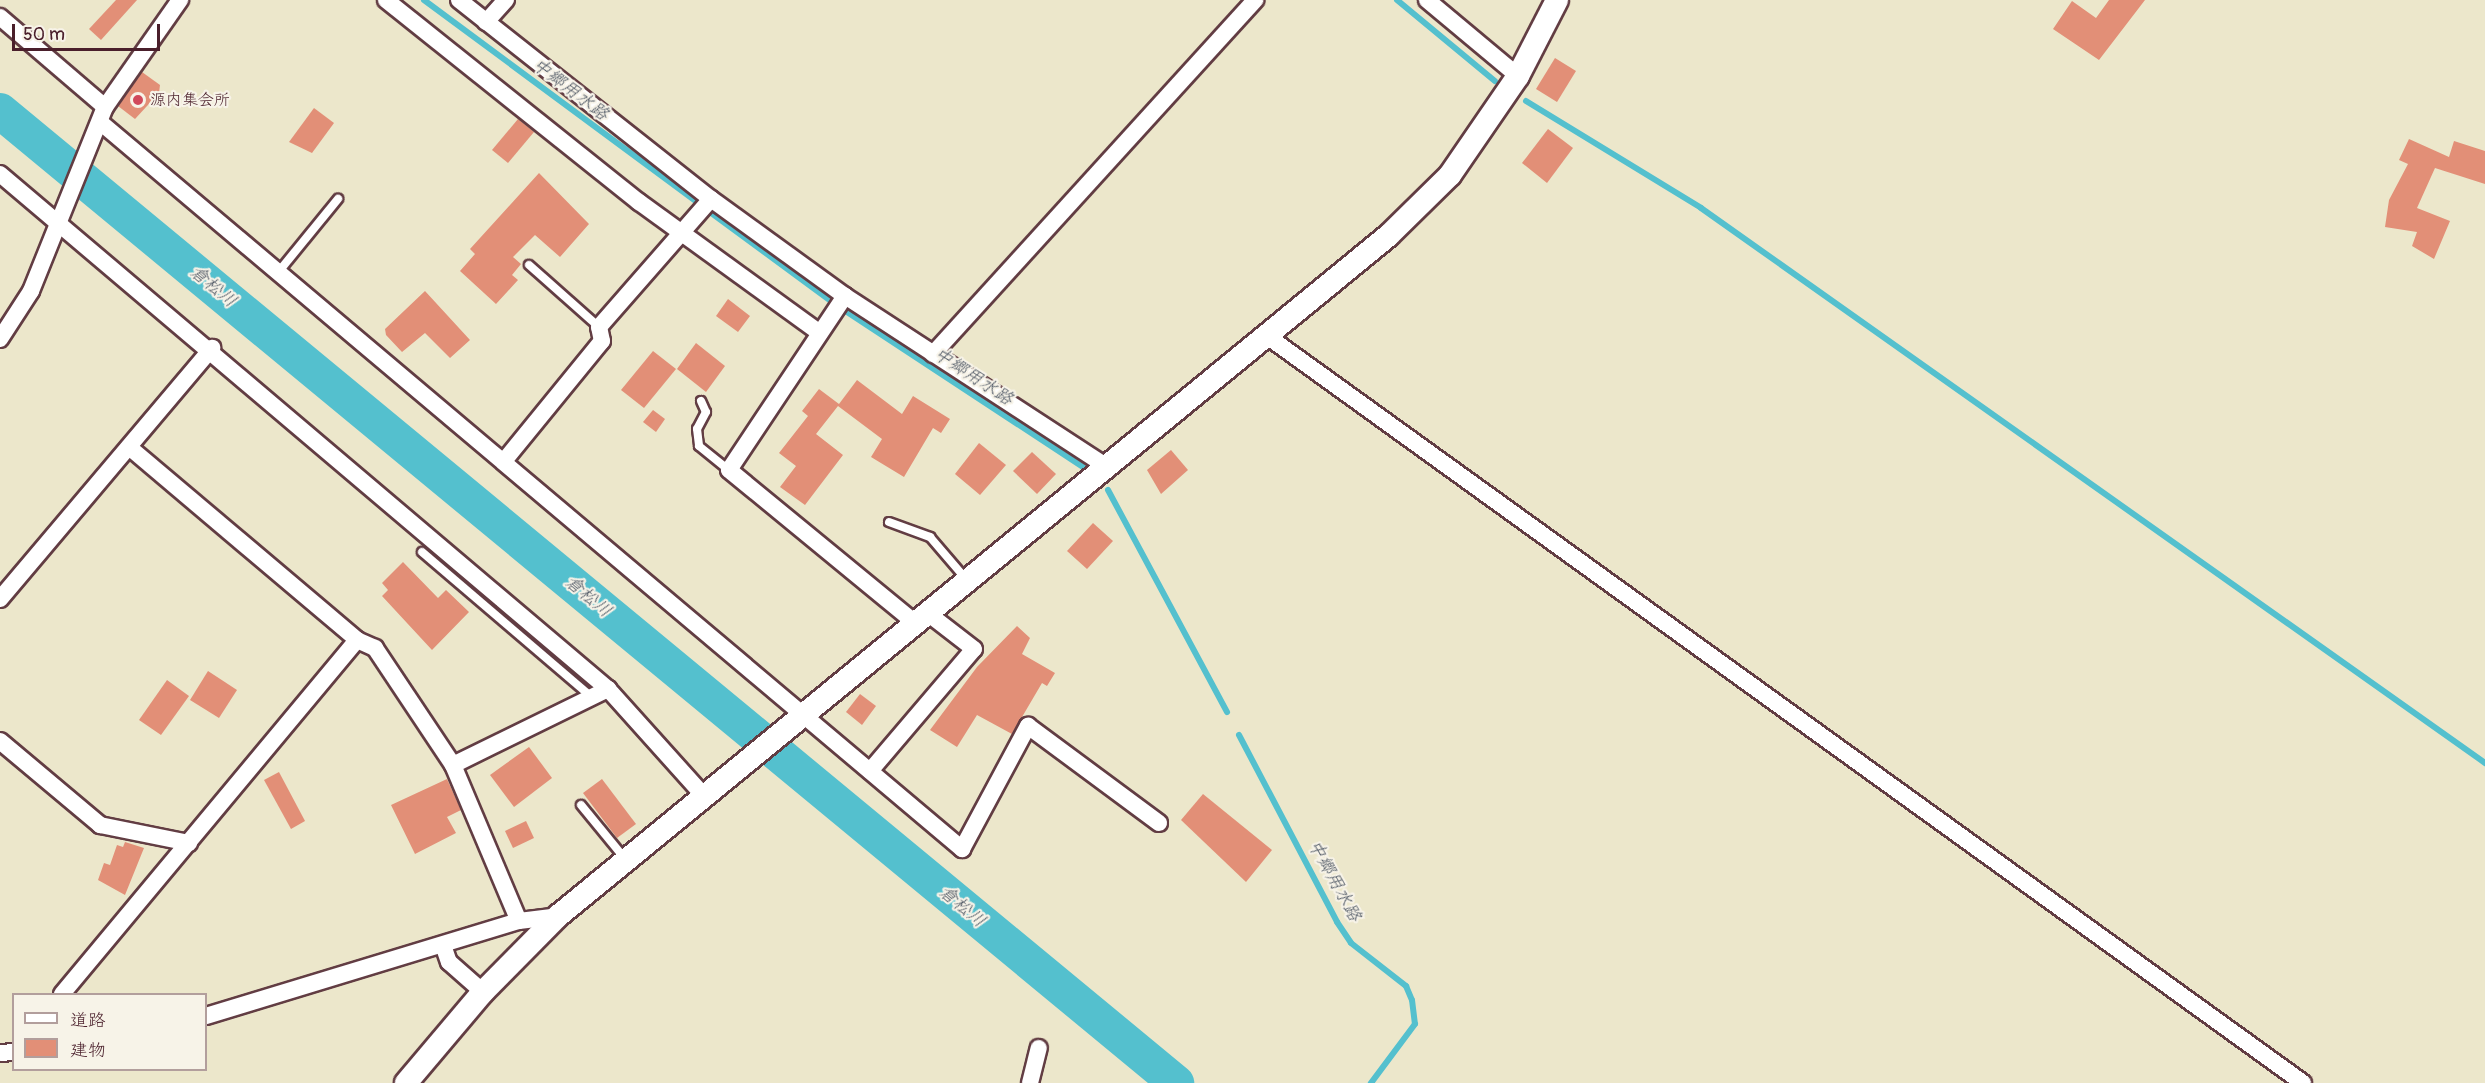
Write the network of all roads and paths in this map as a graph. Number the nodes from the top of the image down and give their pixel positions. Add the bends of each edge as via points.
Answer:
1 (180, 0) edge
2 (386, 0) edge
3 (459, 0) edge
4 (506, 0) edge
5 (1255, 0) edge
6 (1427, 0) edge
7 (1557, 0) edge
8 (0, 17) edge
9 (486, 22) junction
10 (1518, 76) junction
11 (102, 114) junction
12 (0, 174) edge
13 (338, 199) dead end
14 (711, 199) junction
15 (58, 224) junction
16 (681, 233) junction
17 (529, 265) dead end
18 (279, 270) junction
19 (845, 296) junction
20 (599, 327) junction
21 (820, 333) junction
22 (1267, 336) junction
23 (0, 339) edge
24 (212, 348) junction
25 (933, 354) junction
26 (701, 401) dead end
27 (129, 447) junction
28 (504, 461) junction
29 (1110, 468) junction
30 (729, 470) junction
31 (889, 522) dead end
32 (422, 552) dead end
33 (969, 583) junction
34 (0, 599) edge
35 (924, 620) junction
36 (357, 640) junction
37 (600, 693) junction
38 (804, 717) junction
39 (0, 741) edge
40 (453, 765) junction
41 (870, 771) junction
42 (705, 797) junction
43 (581, 805) dead end
44 (1159, 823) dead end
45 (189, 843) junction
46 (626, 861) junction
47 (558, 916) junction
48 (519, 921) junction
49 (442, 945) junction
50 (483, 992) junction
51 (63, 993) edge
52 (207, 1016) edge
53 (1039, 1048) dead end
54 (406, 1083) edge
55 (1030, 1083) edge
56 (2303, 1083) edge

1 - 11 street
2 - 16 street
3 - 9 street
4 - 9 street
5 - 25 street
6 - 10 street
7 - 10 street
8 - 11 street
9 - 14 street
10 - 22 street via 1450,174 1388,236
11 - 15 street
11 - 18 street
12 - 15 street
13 - 18 lane
14 - 16 street
14 - 19 street
15 - 23 street via 31,291
15 - 24 street
16 - 20 street
16 - 21 street
17 - 20 lane
18 - 28 street via 382,364
19 - 21 street
19 - 25 street
20 - 28 street via 602,341
21 - 30 street
22 - 29 street
22 - 56 street
24 - 27 street
24 - 37 street
25 - 29 street
26 - 30 lane via 706,412 697,429 699,446
27 - 34 street
27 - 36 street
28 - 38 street
29 - 33 street
30 - 35 street
31 - 33 lane via 930,537
32 - 37 lane
33 - 35 street
35 - 38 street
35 - 41 street via 974,649
36 - 40 street via 375,648
36 - 45 street
37 - 40 street
37 - 42 street
38 - 41 street
38 - 42 street
39 - 45 street via 100,825
40 - 48 street
41 - 44 street via 963,849 1028,726
42 - 46 street
43 - 46 lane
45 - 51 street
46 - 47 street
47 - 48 street
47 - 50 street
48 - 49 street
49 - 50 street via 449,962
49 - 52 street
50 - 54 street
53 - 55 street

